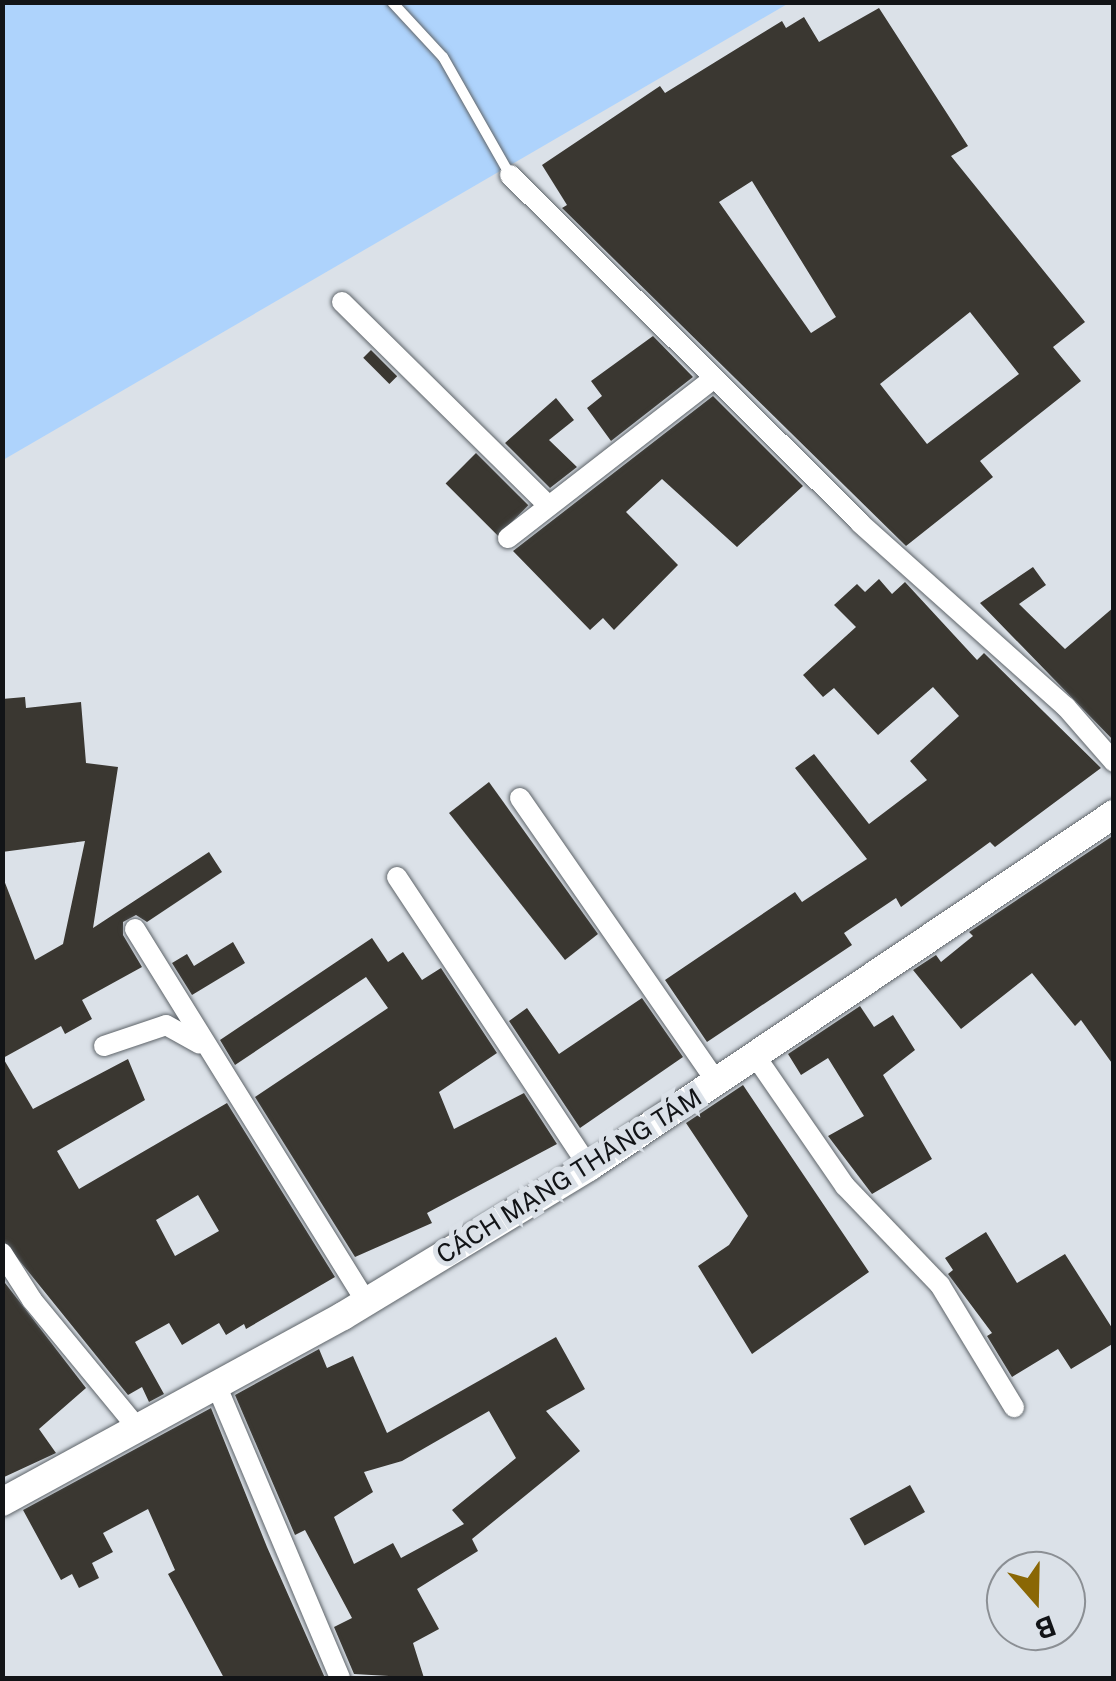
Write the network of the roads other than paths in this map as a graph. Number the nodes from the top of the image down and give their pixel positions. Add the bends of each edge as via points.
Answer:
1 (392, 2) edge
2 (510, 176) joint
3 (342, 302) dead end
4 (713, 379) junction
5 (546, 503) junction
6 (508, 538) dead end
7 (1114, 762) edge
8 (520, 798) dead end
9 (1114, 814) edge
10 (397, 877) dead end
11 (135, 929) dead end
12 (201, 1044) junction
13 (104, 1046) dead end
14 (756, 1057) junction
15 (717, 1082) junction
16 (589, 1167) junction
17 (2, 1254) edge
18 (366, 1303) junction
19 (215, 1382) junction
20 (1014, 1407) dead end
21 (135, 1425) junction
22 (2, 1502) edge
23 (340, 1678) edge

1 - 2 lane via 443,57
2 - 4 street
3 - 5 street
4 - 5 street
4 - 7 street via 860,523 1066,707
5 - 6 street
8 - 15 street
9 - 14 street, CÁCH MẠNG THÁNG TÁM
10 - 16 street
11 - 12 street
12 - 13 street via 166,1026
12 - 18 street
14 - 15 street, CÁCH MẠNG THÁNG TÁM
14 - 20 street via 845,1186 940,1285
15 - 16 street, CÁCH MẠNG THÁNG TÁM
16 - 18 street, CÁCH MẠNG THÁNG TÁM
17 - 21 street via 50,1325
18 - 19 street, CÁCH MẠNG THÁNG TÁM
19 - 21 street, CÁCH MẠNG THÁNG TÁM
19 - 23 street
21 - 22 street, CÁCH MẠNG THÁNG TÁM

